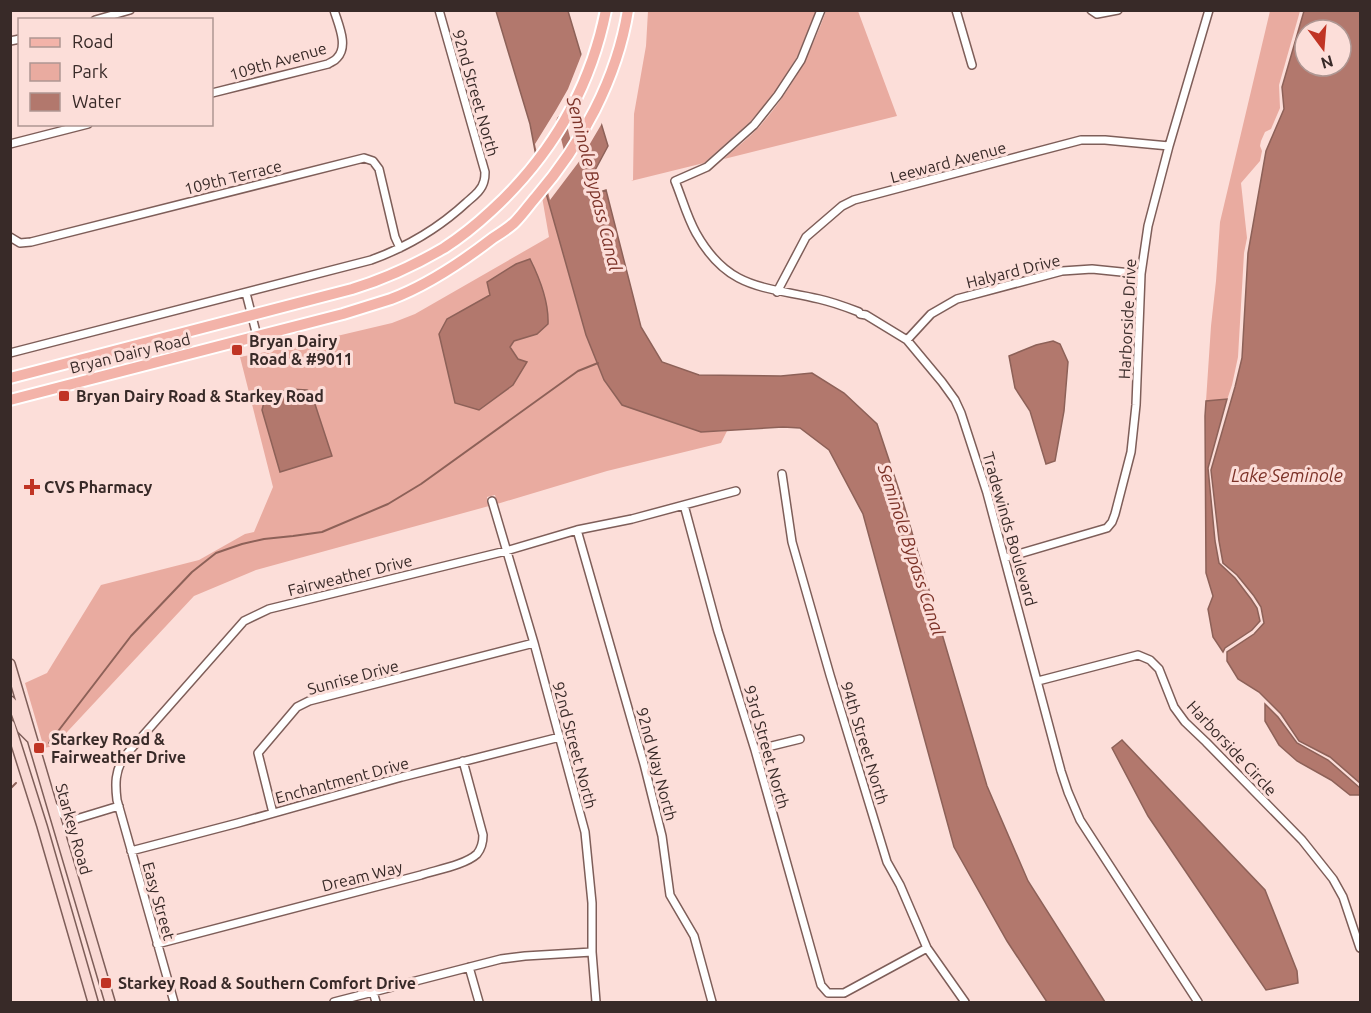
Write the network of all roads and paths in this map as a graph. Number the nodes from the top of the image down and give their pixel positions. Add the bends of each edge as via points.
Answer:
1 (130, 10) edge
2 (334, 10) edge
3 (439, 10) edge
4 (606, 10) edge
5 (628, 10) edge
6 (821, 10) edge
7 (956, 10) edge
8 (1118, 10) edge
9 (1209, 10) edge
10 (1094, 12) edge
11 (102, 18) edge
12 (972, 65) dead end
13 (213, 93) edge
14 (80, 126) edge
15 (10, 144) edge
16 (1169, 146) junction
17 (10, 237) edge
18 (400, 248) junction
19 (1141, 274) junction
20 (777, 292) junction
21 (246, 293) junction
22 (252, 315) junction
23 (257, 336) junction
24 (907, 340) junction
25 (10, 354) edge
26 (10, 378) edge
27 (10, 400) edge
28 (782, 474) dead end
29 (736, 491) dead end
30 (492, 501) dead end
31 (684, 506) junction
32 (577, 530) junction
33 (506, 551) junction
34 (1005, 558) junction
35 (534, 643) junction
36 (10, 663) edge
37 (1038, 681) junction
38 (10, 700) edge
39 (10, 725) edge
40 (560, 737) junction
41 (32, 739) junction
42 (800, 739) dead end
43 (754, 750) junction
44 (463, 761) junction
45 (51, 804) junction
46 (119, 807) junction
47 (273, 813) junction
48 (73, 820) junction
49 (56, 822) junction
50 (42, 826) junction
51 (61, 838) junction
52 (131, 850) junction
53 (157, 944) junction
54 (927, 948) junction
55 (1360, 948) edge
56 (592, 952) junction
57 (469, 967) junction
58 (373, 992) junction
59 (93, 1002) edge
60 (110, 1002) edge
61 (174, 1002) edge
62 (334, 1002) edge
63 (376, 1002) edge
64 (479, 1002) edge
65 (596, 1002) edge
66 (712, 1002) edge
67 (965, 1002) edge
68 (1198, 1002) edge

1 - 11 street
2 - 13 street, 109th Avenue via 342,42 337,58 328,64
3 - 18 street, 92nd Street North via 485,172 484,182 456,212
4 - 22 main road, Bryan Dairy Road via 589,72 557,133 510,194 478,223 446,247 375,282
5 - 23 main road, Bryan Dairy Road via 610,74 584,130 566,160 515,221 477,251 393,298
6 - 20 street, Tradewinds Boulevard via 801,60 754,125 707,167 675,181 695,232 712,257 740,280
7 - 12 street
8 - 10 street
9 - 16 street, Harborside Drive
14 - 15 street
16 - 19 street, Harborside Drive via 1148,226
16 - 20 street, Leeward Avenue via 1082,140 854,200 806,237
17 - 18 street, 109th Terrace via 20,243 31,242 364,158 374,161 379,169
18 - 21 street, Bryan Dairy Road via 361,263
19 - 24 street, Halyard Drive via 1092,269 1062,271 957,299 931,314
19 - 34 street, Harborside Drive via 1131,452 1112,522 1107,528
20 - 24 street, Tradewinds Boulevard via 820,299 859,312
21 - 22 street
21 - 25 street, Bryan Dairy Road
22 - 23 street
22 - 26 main road, Bryan Dairy Road
23 - 27 main road, Bryan Dairy Road
24 - 34 street, Tradewinds Boulevard via 942,382 961,413
28 - 54 street, 94th Street North via 792,542 887,862
29 - 31 street, Fairweather Drive
30 - 33 street, 92nd Street North
31 - 32 street, Fairweather Drive
31 - 43 street, 93rd Street North
32 - 33 street, Fairweather Drive
32 - 66 street, 92nd Way North via 644,764 662,836 670,895 694,936
33 - 35 street, 92nd Street North
33 - 46 street, Fairweather Drive via 269,609 244,621 124,757 118,766 115,786
34 - 37 street, Tradewinds Boulevard
35 - 40 street, 92nd Street North
35 - 47 street, Sunrise Drive via 297,707 258,753
36 - 41 main road, Starkey Road
37 - 55 street, Harborside Circle via 1138,655 1150,660 1185,722 1302,840 1333,879
37 - 68 street, Tradewinds Boulevard via 1061,771 1080,819
38 - 41 main road via 22,729
39 - 50 main road, Starkey Road
40 - 44 street, Enchantment Drive
40 - 56 street, 92nd Street North via 585,832
41 - 45 main road, Starkey Road
42 - 43 street
43 - 54 street, 93rd Street North via 821,985 828,993 844,993
44 - 47 street, Enchantment Drive
44 - 53 street, Dream Way via 483,843 477,854 462,863
45 - 48 street
45 - 49 main road, Starkey Road
46 - 48 street
46 - 52 street, Easy Street
47 - 52 street, Enchantment Drive
48 - 51 street
49 - 50 main road
49 - 51 main road, Starkey Road
50 - 59 main road, Starkey Road
51 - 60 main road, Starkey Road
52 - 53 street, Easy Street
53 - 61 street, Easy Street
54 - 67 street, 94th Street North
56 - 57 street via 525,956
56 - 65 street, 92nd Street North
57 - 58 street
57 - 64 street
58 - 62 street
58 - 63 street

